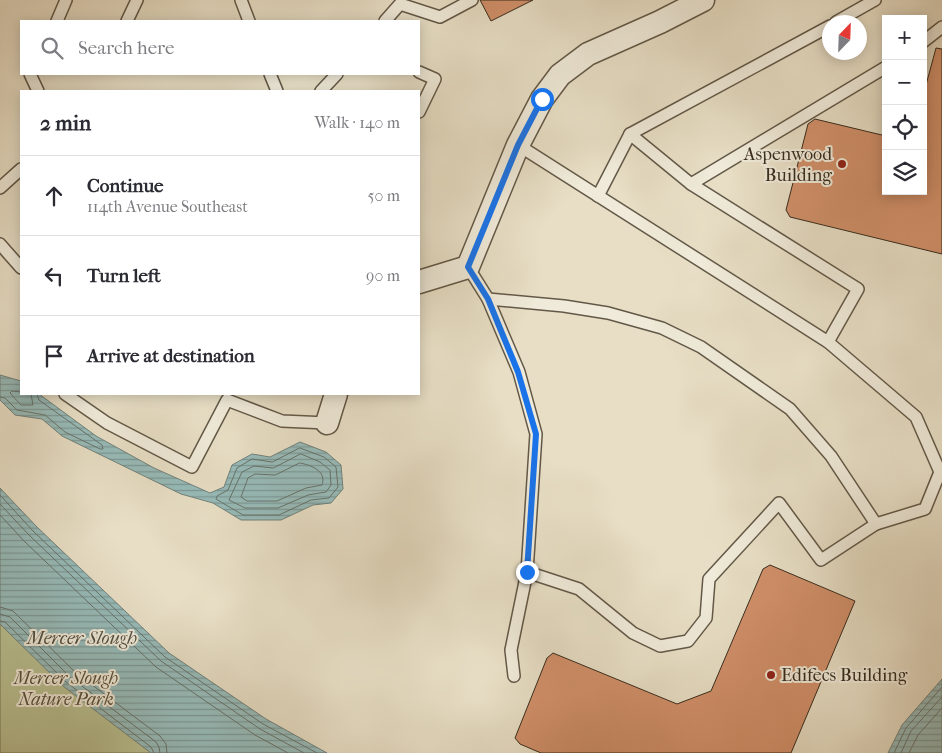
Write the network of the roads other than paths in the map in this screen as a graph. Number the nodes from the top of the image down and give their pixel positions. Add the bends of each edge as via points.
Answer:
1 (66, 0) edge
2 (137, 0) edge
3 (241, 0) edge
4 (472, 0) edge
5 (703, 0) edge
6 (875, 0) edge
7 (400, 2) edge
8 (848, 15) edge
9 (57, 20) edge
10 (127, 20) edge
11 (249, 20) edge
12 (386, 20) edge
13 (942, 27) edge
14 (822, 30) edge
15 (927, 39) edge
16 (882, 69) edge
17 (420, 72) edge
18 (30, 75) edge
19 (270, 75) edge
20 (336, 75) edge
21 (38, 90) edge
22 (277, 90) edge
23 (322, 90) edge
24 (420, 110) edge
25 (630, 134) junction
26 (518, 145) junction
27 (20, 170) edge
28 (691, 184) junction
29 (0, 188) edge
30 (598, 196) junction
31 (0, 244) edge
32 (20, 267) edge
33 (468, 267) junction
34 (420, 282) edge
35 (488, 299) junction
36 (828, 342) junction
37 (66, 395) edge
38 (336, 395) edge
39 (328, 423) joint
40 (876, 524) junction
41 (527, 572) junction
42 (514, 676) dead end

1 - 9 lane
2 - 10 lane
3 - 11 lane
4 - 7 lane via 440,17
5 - 26 street via 588,54 560,75 542,99
6 - 8 lane
7 - 12 lane
13 - 15 lane
14 - 25 lane
16 - 28 lane
17 - 24 lane via 435,79
18 - 21 lane
19 - 22 lane
20 - 23 lane
25 - 28 lane
25 - 30 lane
26 - 30 lane
26 - 33 street
27 - 29 lane
28 - 36 lane via 858,289
30 - 36 lane
31 - 32 lane
33 - 34 street
33 - 35 lane
35 - 40 lane via 608,312 662,328 701,347 790,409 831,456
35 - 41 lane via 518,372 536,434
36 - 40 lane via 916,417 940,472 925,509
37 - 39 lane via 107,423 192,467 227,400 282,421
38 - 39 street
40 - 41 lane via 821,560 779,503 709,579 706,618 688,641 660,646 633,633 579,589
41 - 42 lane via 511,650

